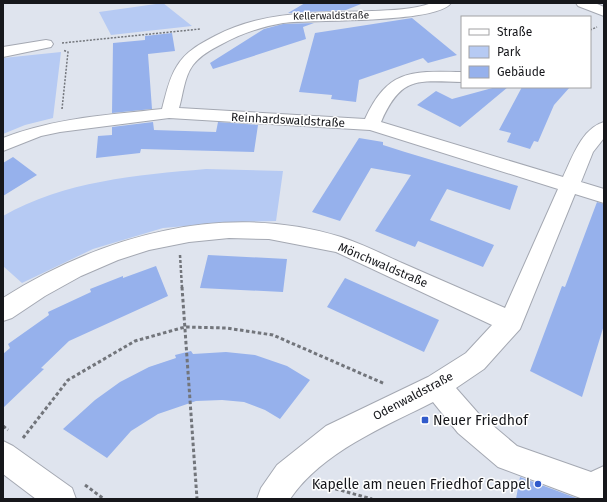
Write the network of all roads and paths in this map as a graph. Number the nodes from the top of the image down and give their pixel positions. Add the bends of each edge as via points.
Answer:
1 (444, 3) edge
2 (583, 3) edge
3 (604, 12) edge
4 (234, 31) junction
5 (46, 44) junction
6 (3, 52) edge
7 (461, 77) edge
8 (169, 113) junction
9 (370, 125) junction
10 (60, 126) junction
11 (604, 128) edge
12 (3, 145) edge
13 (568, 184) junction
14 (604, 196) edge
15 (176, 235) junction
16 (3, 311) edge
17 (510, 322) junction
18 (185, 327) junction
19 (426, 392) junction
20 (4, 456) edge
21 (288, 476) junction
22 (604, 481) edge
23 (60, 499) edge
24 (197, 499) edge
25 (272, 499) edge
26 (372, 499) edge

1 - 4 street, Kellerwaldstraße via 420,11 391,14 292,17 261,22
2 - 3 street
4 - 5 path via 221,28 194,29
4 - 8 street, Kellerwaldstraße via 199,52 184,67
5 - 6 street
5 - 10 path via 68,52
7 - 9 street via 415,79 404,82 386,94
8 - 9 street, Reinhardswaldstraße
8 - 10 street, Reinhardswaldstraße
9 - 13 street, Reinhardswaldstraße
10 - 12 street, Reinhardswaldstraße via 35,132
11 - 13 street, Odenwaldstraße via 584,151
13 - 14 street
13 - 17 street, Odenwaldstraße
15 - 16 street, Mönchwaldstraße via 96,259 56,277
15 - 17 street, Mönchwaldstraße via 202,231 256,230 290,234 342,246
15 - 18 path
17 - 19 street, Odenwaldstraße via 475,361
18 - 19 path via 226,328 273,336 337,362
18 - 20 path via 135,341 68,380 22,440
18 - 24 path
19 - 21 street, Odenwaldstraße via 336,436
19 - 22 street via 508,457 594,488
20 - 23 street
21 - 25 street, Odenwaldstraße
21 - 26 path

